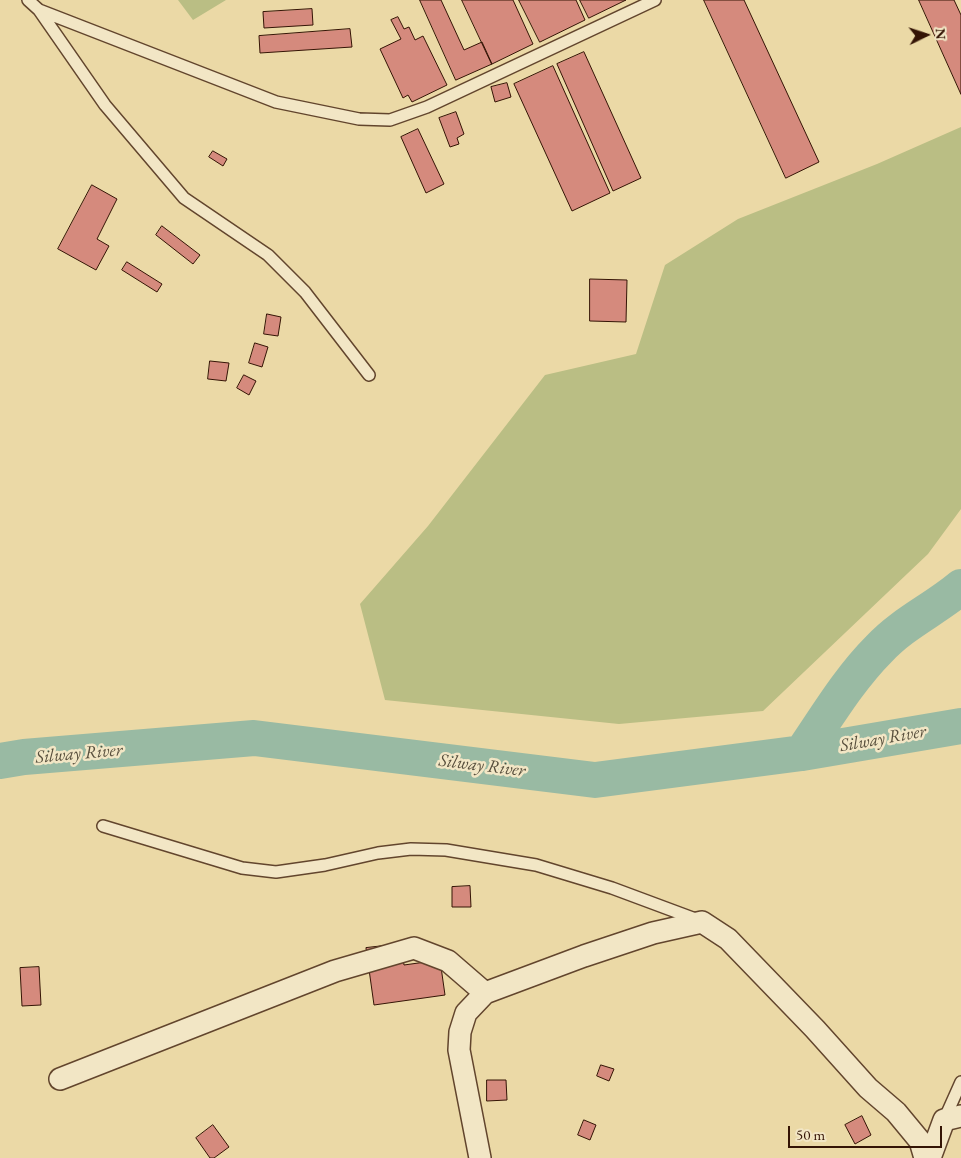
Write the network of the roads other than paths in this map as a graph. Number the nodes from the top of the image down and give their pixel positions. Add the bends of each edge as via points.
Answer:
1 (28, 0) edge
2 (655, 0) edge
3 (40, 10) junction
4 (369, 375) dead end
5 (103, 826) dead end
6 (702, 922) junction
7 (485, 993) junction
8 (60, 1078) dead end
9 (961, 1082) edge
10 (952, 1118) edge
11 (480, 1158) edge
12 (926, 1158) edge
13 (930, 1158) edge

1 - 3 lane
2 - 3 lane via 427,107 390,120 359,119 276,102
3 - 4 lane via 105,105 184,198 268,255 305,292
5 - 6 lane via 242,868 276,872 325,865 378,852 446,850 536,865 612,888
6 - 7 street via 601,950
6 - 12 street via 728,939 868,1088 896,1112 920,1141
7 - 8 street via 448,961 414,948 335,971
7 - 11 street via 466,1013 459,1050
9 - 10 lane
10 - 13 street

